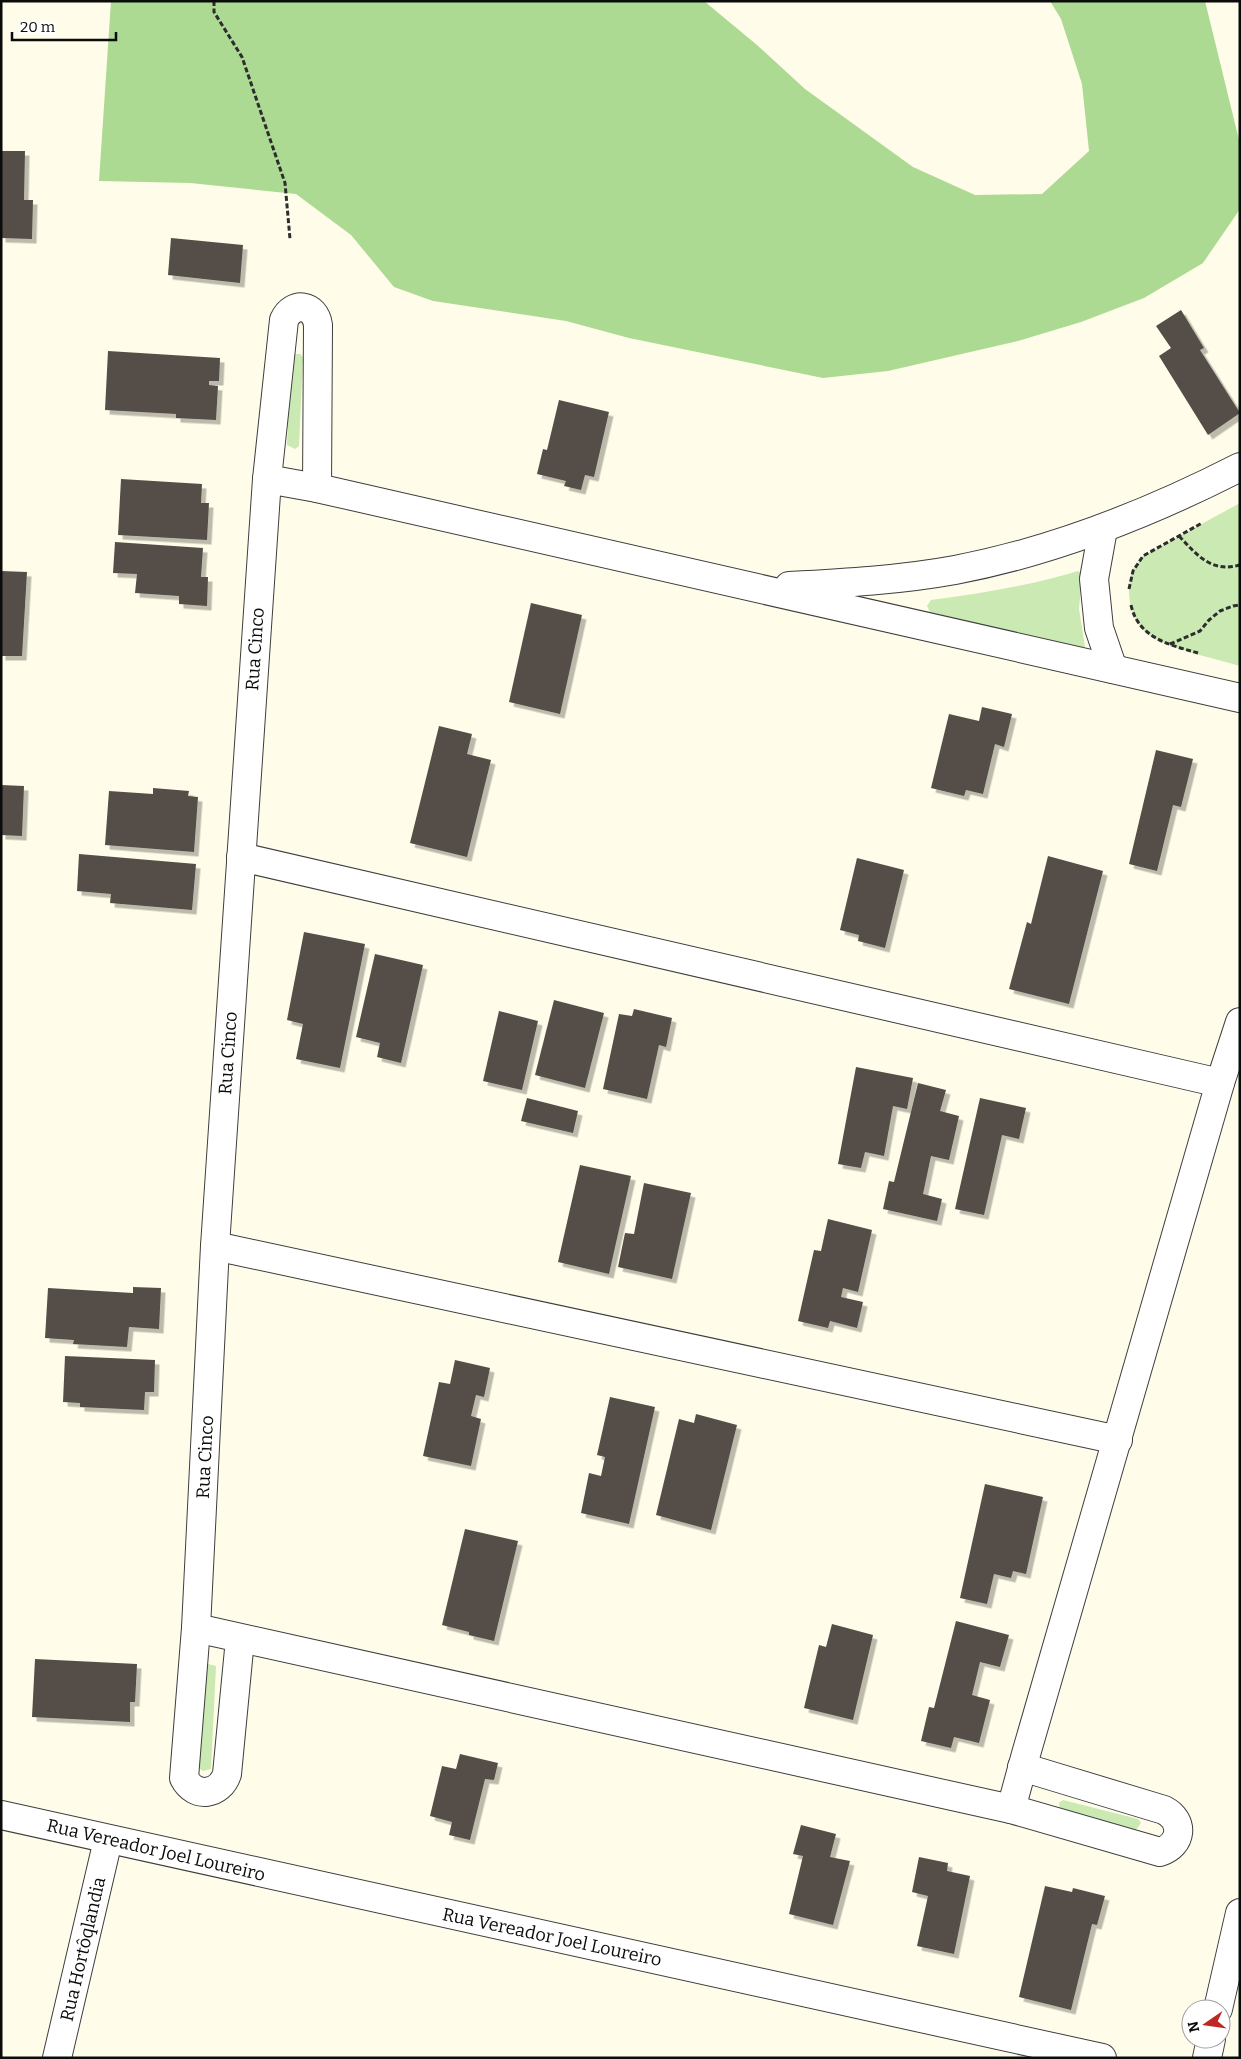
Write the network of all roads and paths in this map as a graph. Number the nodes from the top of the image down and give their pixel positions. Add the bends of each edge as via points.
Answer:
1 (214, 1) edge
2 (290, 239) dead end
3 (1240, 466) edge
4 (267, 479) junction
5 (317, 488) junction
6 (1205, 522) dead end
7 (1104, 529) junction
8 (1179, 536) junction
9 (1240, 565) edge
10 (755, 588) junction
11 (1240, 605) edge
12 (1113, 669) junction
13 (1240, 698) edge
14 (241, 856) junction
15 (1240, 1022) edge
16 (1220, 1083) junction
17 (215, 1246) junction
18 (1118, 1440) junction
19 (196, 1628) junction
20 (240, 1639) junction
21 (1022, 1767) junction
22 (1011, 1809) junction
23 (1, 1815) edge
24 (108, 1840) junction
25 (1240, 1913) edge
26 (1220, 1999) edge
27 (57, 2058) edge
28 (1102, 2058) edge

1 - 2 path via 214,12 242,57 285,182
3 - 7 street
4 - 5 street
4 - 5 street, Rua Cinco via 284,320 290,310 306,307 318,324
4 - 14 street, Rua Cinco
5 - 10 street
6 - 8 path
7 - 10 street via 1028,553 956,570 878,581
7 - 12 street via 1094,579 1099,628
8 - 9 path via 1201,560 1217,566
8 - 11 path via 1143,556 1133,572 1129,590 1131,608 1139,625 1152,637 1169,645 1200,631 1220,611
10 - 12 street
12 - 13 street
14 - 16 street
14 - 17 street, Rua Cinco
15 - 16 street
16 - 18 street
17 - 18 street
17 - 19 street, Rua Cinco
18 - 21 street
19 - 20 street
19 - 20 street, Rua Cinco via 184,1778 187,1784 200,1792 214,1791 225,1781 227,1774
20 - 22 street
21 - 22 street
21 - 22 street via 1164,1810 1176,1819 1179,1833 1173,1846 1160,1852
23 - 24 street, Rua Vereador Joel Loureiro
24 - 27 street, Rua Hortôqlandia
24 - 28 street, Rua Vereador Joel Loureiro
25 - 26 street

